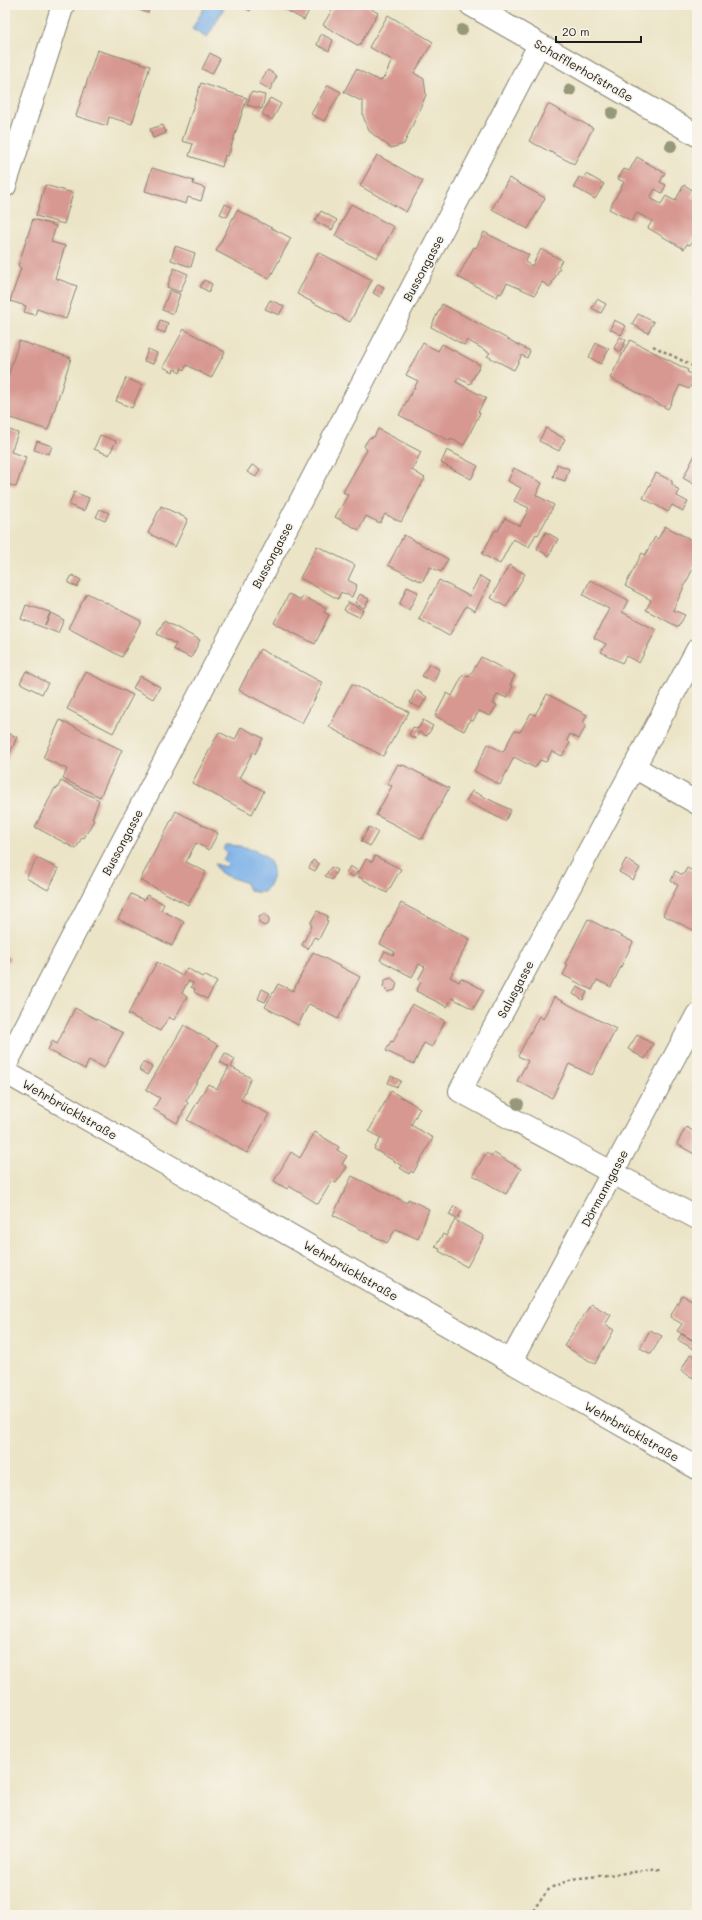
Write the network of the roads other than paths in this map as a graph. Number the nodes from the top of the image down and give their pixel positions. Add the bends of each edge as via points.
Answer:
1 (63, 5) edge
2 (471, 5) edge
3 (539, 44) junction
4 (697, 135) edge
5 (5, 186) edge
6 (697, 650) edge
7 (634, 768) junction
8 (697, 803) edge
9 (697, 1016) edge
10 (5, 1066) edge
11 (5, 1072) edge
12 (612, 1172) junction
13 (697, 1218) edge
14 (511, 1361) junction
15 (697, 1468) edge

1 - 5 street
2 - 3 street, Schafflerhofstraße
3 - 4 street, Schafflerhofstraße
3 - 10 street, Bussongasse
6 - 7 street, Salusgasse
7 - 8 street
7 - 12 street, Salusgasse via 460,1090
9 - 12 street, Dörmanngasse
11 - 14 street, Wehrbrücklstraße
12 - 13 street, Salusgasse
12 - 14 street, Dörmanngasse
14 - 15 street, Wehrbrücklstraße

